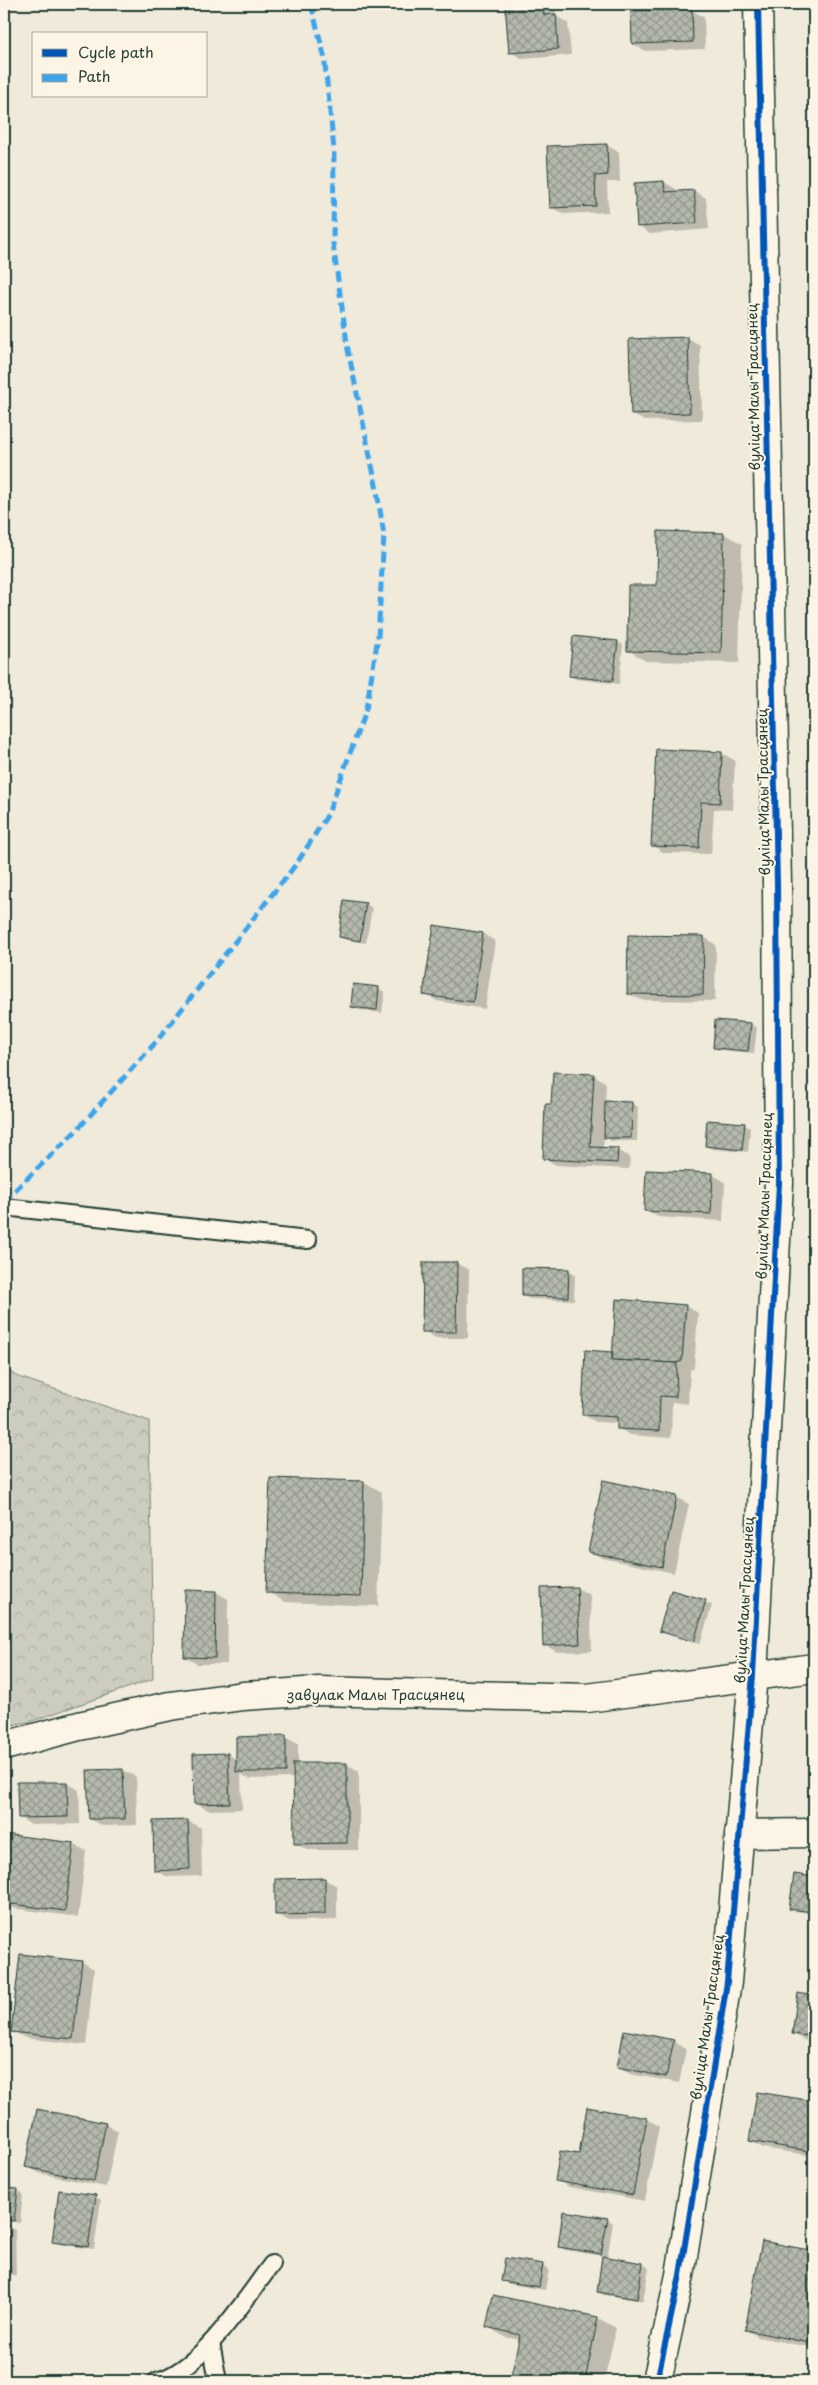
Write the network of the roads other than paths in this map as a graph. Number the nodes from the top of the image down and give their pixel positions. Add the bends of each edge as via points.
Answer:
1 (758, 4) edge
2 (4, 1207) edge
3 (308, 1240) dead end
4 (814, 1668) edge
5 (753, 1675) junction
6 (4, 1746) edge
7 (814, 1833) edge
8 (739, 1834) junction
9 (272, 2264) dead end
10 (211, 2343) junction
11 (157, 2381) edge
12 (218, 2381) edge
13 (657, 2381) edge

1 - 5 street, вуліца Малы Трасцянец via 777,873 779,1183
2 - 3 lane
4 - 5 street, вуліца Малы Трасцянец
5 - 6 street, завулак Малы Трасцянец via 587,1698 319,1691 243,1696 124,1716
5 - 8 street, вуліца Малы Трасцянец
7 - 8 street
8 - 13 street, вуліца Малы Трасцянец via 727,1982 680,2275
9 - 10 lane
10 - 11 lane via 170,2378
10 - 12 lane

